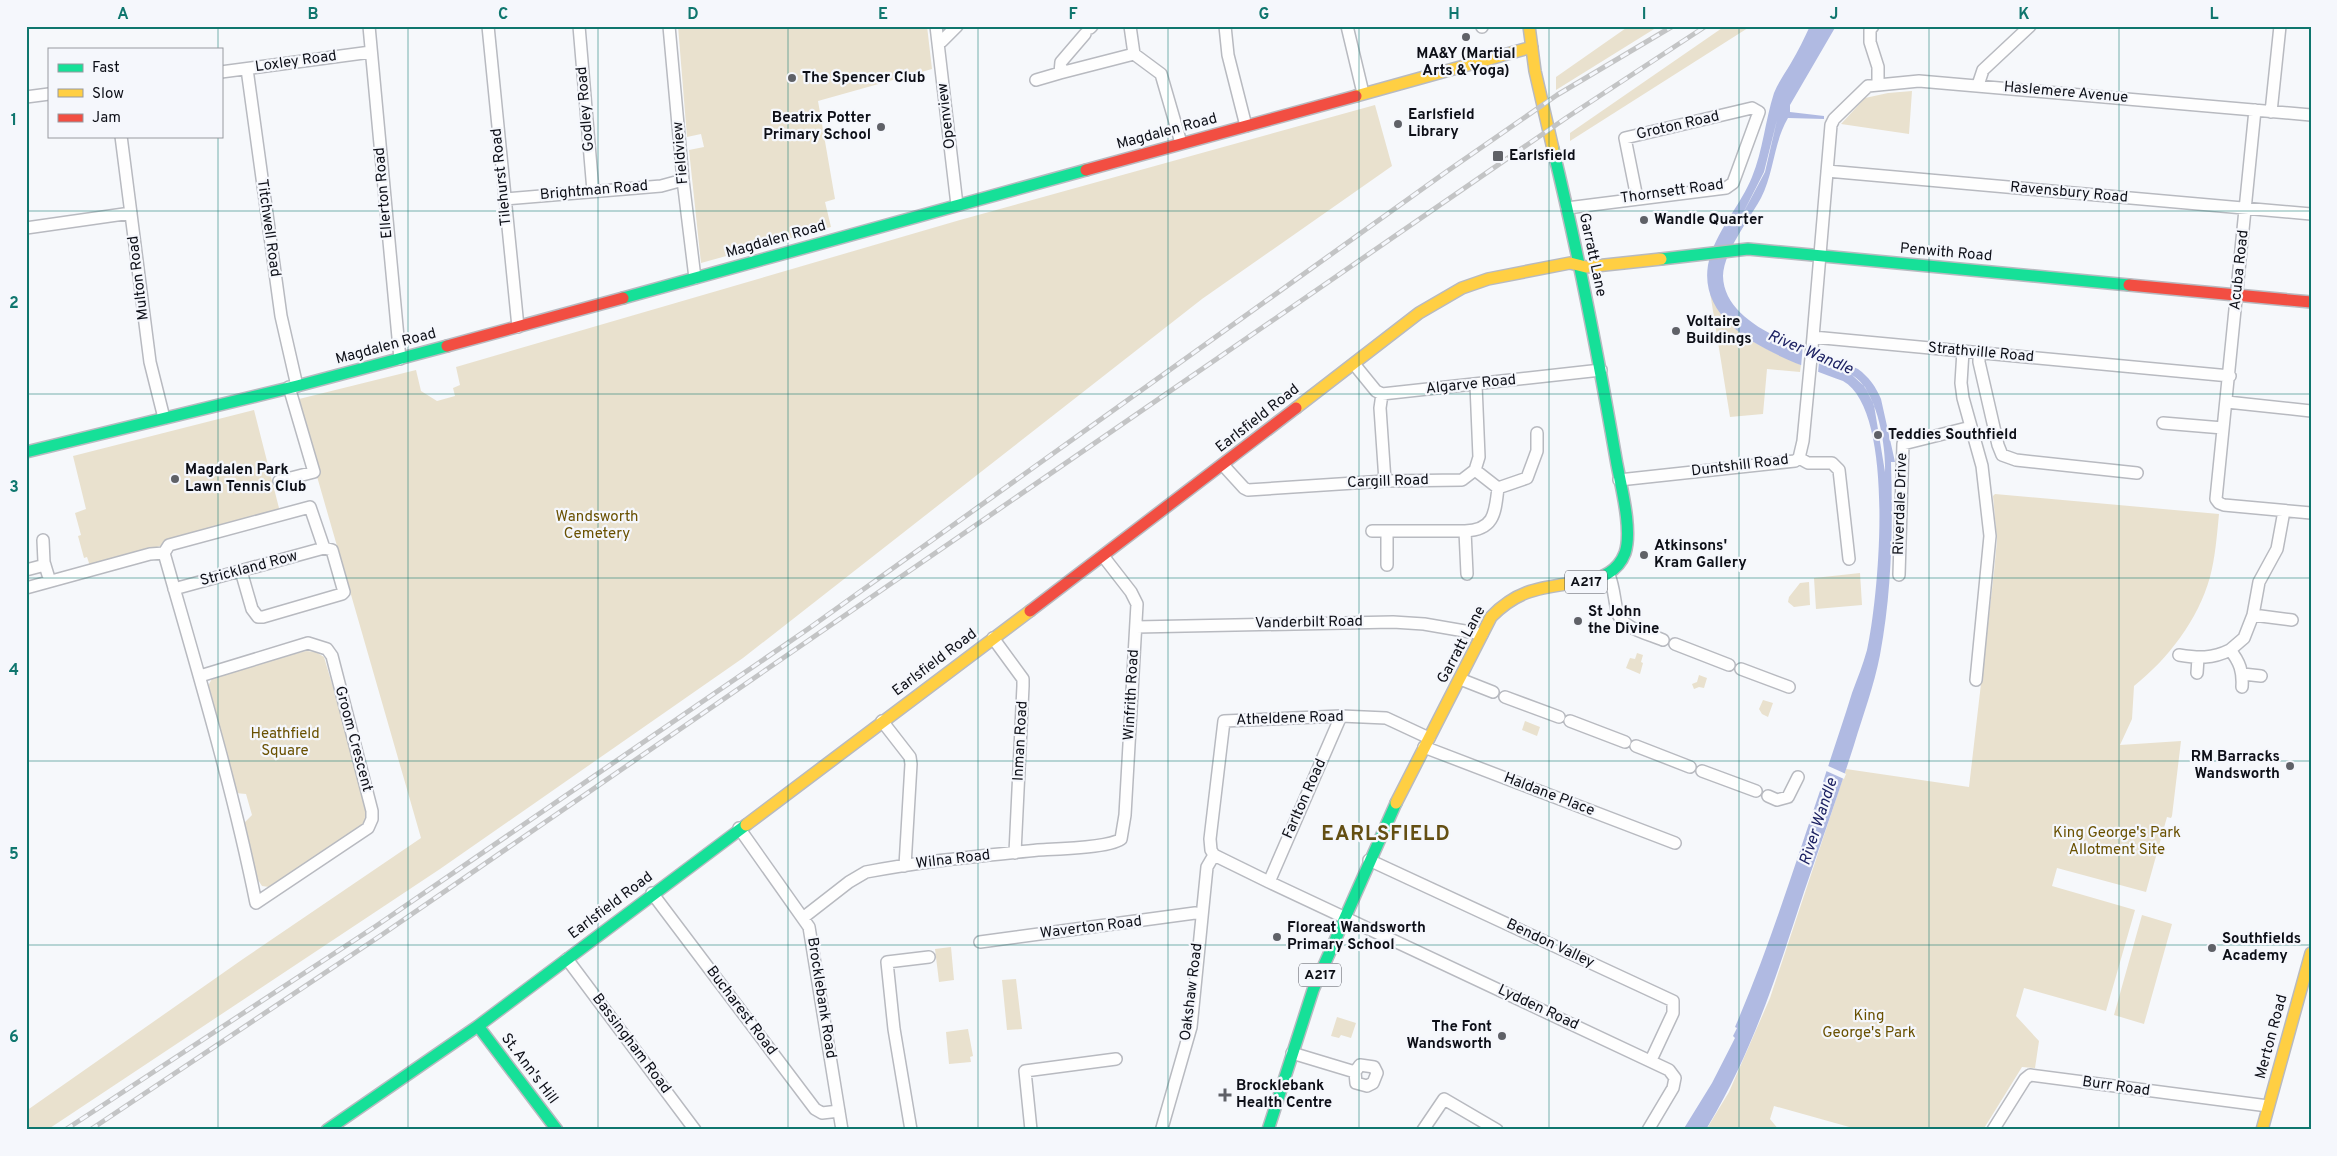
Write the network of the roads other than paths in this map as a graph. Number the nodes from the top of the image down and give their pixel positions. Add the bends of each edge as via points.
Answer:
1 (369, 26) edge
2 (488, 26) edge
3 (579, 26) edge
4 (669, 26) edge
5 (936, 26) edge
6 (957, 26) edge
7 (1130, 26) edge
8 (1225, 26) edge
9 (1347, 26) edge
10 (1529, 26) edge
11 (1873, 26) edge
12 (2030, 26) edge
13 (2280, 26) edge
14 (1089, 30) edge
15 (938, 42) junction
16 (1532, 47) junction
17 (371, 52) junction
18 (1134, 54) junction
19 (247, 69) junction
20 (222, 72) edge
21 (1060, 73) junction
22 (1036, 80) dead end
23 (1878, 84) junction
24 (1978, 85) junction
25 (1362, 93) junction
26 (48, 94) edge
27 (26, 97) edge
28 (2255, 110) junction
29 (1759, 112) joint
30 (2271, 112) junction
31 (2311, 115) edge
32 (1246, 126) junction
33 (122, 138) edge
34 (1181, 143) junction
35 (1827, 171) junction
36 (683, 180) junction
37 (593, 191) junction
38 (505, 198) junction
39 (1637, 198) junction
40 (957, 205) junction
41 (1567, 208) junction
42 (2245, 209) junction
43 (131, 213) junction
44 (2311, 214) edge
45 (26, 228) edge
46 (1820, 256) junction
47 (1579, 266) junction
48 (695, 278) junction
49 (2237, 295) junction
50 (2311, 302) edge
51 (518, 327) junction
52 (1812, 341) junction
53 (1963, 351) junction
54 (1979, 353) junction
55 (400, 359) junction
56 (1354, 364) junction
57 (1601, 370) junction
58 (2230, 376) junction
59 (1476, 385) junction
60 (293, 386) junction
61 (1382, 394) junction
62 (2227, 402) junction
63 (2311, 412) edge
64 (164, 418) junction
65 (2163, 423) dead end
66 (1972, 427) junction
67 (2223, 428) junction
68 (1537, 433) dead end
69 (26, 452) edge
70 (1799, 458) junction
71 (1223, 464) junction
72 (1475, 470) junction
73 (2137, 472) dead end
74 (1619, 480) junction
75 (279, 481) dead end
76 (1385, 481) junction
77 (1498, 488) junction
78 (2284, 511) junction
79 (2311, 514) edge
80 (1372, 531) dead end
81 (1465, 531) junction
82 (1387, 532) junction
83 (43, 540) dead end
84 (324, 548) junction
85 (164, 553) junction
86 (1103, 556) junction
87 (1849, 559) dead end
88 (1387, 565) dead end
89 (26, 570) edge
90 (242, 571) junction
91 (1466, 574) dead end
92 (1609, 575) junction
93 (1899, 575) dead end
94 (26, 588) edge
95 (174, 589) junction
96 (2254, 615) junction
97 (2292, 620) dead end
98 (1136, 627) junction
99 (1482, 634) junction
100 (993, 638) junction
101 (1663, 640) dead end
102 (1675, 644) dead end
103 (2230, 650) junction
104 (2179, 655) dead end
105 (2198, 658) junction
106 (2197, 673) dead end
107 (2243, 674) junction
108 (200, 676) junction
109 (2261, 676) dead end
110 (1460, 679) junction
111 (1976, 680) dead end
112 (1789, 687) dead end
113 (2242, 687) dead end
114 (1493, 692) dead end
115 (1505, 696) dead end
116 (1341, 716) junction
117 (882, 721) junction
118 (1426, 742) junction
119 (1690, 767) dead end
120 (1702, 771) dead end
121 (1798, 778) dead end
122 (739, 828) junction
123 (1117, 841) joint
124 (1675, 843) dead end
125 (1015, 853) junction
126 (1214, 855) junction
127 (1369, 860) junction
128 (905, 866) junction
129 (1268, 882) junction
130 (652, 893) junction
131 (1202, 914) junction
132 (804, 917) junction
133 (1344, 917) junction
134 (980, 942) dead end
135 (2311, 952) edge
136 (929, 957) dead end
137 (567, 959) junction
138 (478, 1026) junction
139 (1292, 1053) junction
140 (1116, 1059) dead end
141 (1651, 1060) junction
142 (1355, 1072) dead end
143 (2268, 1106) junction
144 (839, 1111) junction
145 (1162, 1128) dead end
146 (2264, 1129) edge
147 (327, 1130) edge
148 (556, 1130) edge
149 (695, 1130) edge
150 (842, 1130) edge
151 (911, 1130) edge
152 (1030, 1130) edge
153 (1268, 1130) edge
154 (1422, 1130) edge
155 (1497, 1130) edge
156 (1648, 1130) edge
157 (1993, 1130) edge

1 - 17 street, Ellerton Road
2 - 38 street, Tilehurst Road
3 - 37 street, Godley Road
4 - 36 street, Fieldview
5 - 15 street, Openview
6 - 15 street
7 - 18 street
8 - 32 street via 1228,55
9 - 25 street
10 - 16 main road, Garratt Lane / A217
11 - 23 street via 1870,42 1878,67
12 - 24 street via 1983,70
13 - 30 street
14 - 21 street via 1061,62
15 - 40 street, Openview
16 - 25 main road, Magdalen Road
16 - 41 main road, Garratt Lane / A217
17 - 19 street, Loxley Road
17 - 55 street, Ellerton Road
18 - 21 street
18 - 34 street via 1161,74
19 - 20 street, Loxley Road
19 - 60 street, Titchwell Road via 280,316
21 - 22 street
23 - 24 street, Haslemere Avenue via 1919,81
23 - 35 street via 1868,86 1834,119
24 - 28 street, Haslemere Avenue
25 - 32 main road, Magdalen Road
26 - 27 street
28 - 30 street, Haslemere Avenue
28 - 42 street, Acuba Road
29 - 39 street, Thornsett Road via 1733,183 1726,188
29 - 39 street, Groton Road via 1752,108 1626,138
30 - 31 street, Haslemere Avenue
32 - 34 main road, Magdalen Road
33 - 43 street, Multon Road
34 - 40 main road, Magdalen Road
35 - 42 street, Ravensbury Road
35 - 46 street
36 - 37 street, Brightman Road via 661,186
36 - 48 street, Fieldview
37 - 38 street, Brightman Road
38 - 51 street, Tilehurst Road
39 - 41 street, Thornsett Road
40 - 48 main road, Magdalen Road
41 - 47 main road, Garratt Lane / A217
42 - 44 street, Ravensbury Road
42 - 49 street, Acuba Road
43 - 45 street
43 - 64 street, Multon Road via 150,362
46 - 47 main road, Penwith Road via 1748,249
46 - 49 main road, Penwith Road
46 - 52 street
47 - 56 main road, Earlsfield Road via 1570,263 1557,265 1488,279 1462,288 1419,313
47 - 57 main road, Garratt Lane / A217
48 - 51 main road, Magdalen Road
49 - 50 main road, Penwith Road
49 - 58 street, Acuba Road
51 - 55 main road, Magdalen Road
52 - 53 street, Strathville Road
52 - 70 street, Duntshill Road
53 - 54 street, Strathville Road
53 - 66 street via 1961,383
54 - 58 street, Strathville Road
54 - 73 street via 2002,455 2016,460
55 - 60 main road, Magdalen Road
56 - 61 street
56 - 71 main road, Earlsfield Road
57 - 59 street, Algarve Road
57 - 74 main road, Garratt Lane / A217
58 - 62 street, Acuba Road
59 - 61 street, Algarve Road
59 - 72 street via 1480,457
60 - 64 main road, Magdalen Road
60 - 75 street, Titchwell Road via 314,472
61 - 76 street
62 - 63 street
62 - 67 street, Acuba Road
64 - 69 main road, Magdalen Road
65 - 67 street
66 - 93 street, Riverdale Drive via 1903,444
66 - 111 street via 1984,474 1990,536
67 - 78 street, Acuba Road via 2217,502
68 - 77 street via 1537,452 1527,478
70 - 74 street, Duntshill Road
70 - 87 street via 1808,463 1832,463 1839,470
71 - 76 street, Cargill Road via 1248,490
71 - 86 main road, Earlsfield Road
72 - 76 street, Cargill Road via 1462,480
72 - 77 street
74 - 92 main road, Garratt Lane / A217 via 1626,544 1619,566
77 - 81 street via 1491,520 1482,528
78 - 79 street
78 - 96 street via 2277,549 2259,582
80 - 82 street
81 - 82 street
81 - 91 street
82 - 88 street
83 - 89 street via 47,570
84 - 85 street via 310,507 170,545
84 - 90 street, Strickland Row
84 - 90 street via 332,550 344,589 342,594 263,617 252,610
85 - 94 street
85 - 95 street
86 - 98 street, Winfrith Road via 1137,604
86 - 100 main road, Earlsfield Road
90 - 95 street, Strickland Row
92 - 99 main road, Garratt Lane / A217 via 1596,580 1547,586 1512,597 1492,615
92 - 101 street via 1617,613 1624,621
95 - 108 street
96 - 97 street
96 - 103 street via 2244,638
98 - 99 street, Vanderbilt Road via 1393,622
98 - 123 street, Winfrith Road via 1124,828
99 - 110 main road, Garratt Lane / A217
100 - 117 main road, Earlsfield Road
100 - 125 street, Inman Road via 1023,679 1024,686
102 - 112 street
103 - 105 street via 2211,658
103 - 107 street
104 - 105 street
105 - 106 street
107 - 109 street
107 - 113 street
108 - 108 street, Groom Crescent via 308,644 327,650 332,656 372,811 368,828 256,903
110 - 114 street
110 - 118 main road, Garratt Lane / A217
115 - 119 street
116 - 118 street, Atheldene Road via 1386,718
116 - 126 street, Atheldene Road via 1224,721 1210,839
116 - 129 street, Farlton Road
117 - 122 main road, Earlsfield Road
117 - 128 street via 912,764
118 - 124 street, Haldane Place
118 - 127 main road, Garratt Lane / A217
120 - 121 street via 1777,800 1788,797
122 - 130 main road, Earlsfield Road
122 - 132 street, Brocklebank Road
123 - 125 street, Wilna Road
125 - 128 street, Wilna Road
126 - 129 street
126 - 131 street, Atheldene Road via 1207,867
127 - 133 main road, Garratt Lane / A217
127 - 141 street, Bendon Valley via 1672,1001 1673,1013
128 - 132 street, Wilna Road via 866,872
129 - 133 street
130 - 137 main road, Earlsfield Road
130 - 144 street, Bucharest Road via 815,1109 822,1113
131 - 134 street, Waverton Road
131 - 145 street, Oakshaw Road via 1191,1027
132 - 144 street, Brocklebank Road via 812,938
133 - 139 main road, Garratt Lane / A217 via 1306,1008
133 - 141 street, Lydden Road
135 - 143 main road, Merton Road
136 - 151 street via 886,962
137 - 138 main road, Earlsfield Road
137 - 149 street, Bassingham Road
138 - 147 main road, Earlsfield Road
138 - 148 main road, St. Ann's Hill
139 - 142 street
139 - 153 main road, Garratt Lane / A217
140 - 152 street via 1025,1071
141 - 156 street, Lydden Road via 1669,1070 1675,1078 1673,1088
143 - 146 main road, Merton Road
143 - 157 street, Burr Road via 2030,1075
144 - 150 street, Brocklebank Road
154 - 155 street via 1444,1099

